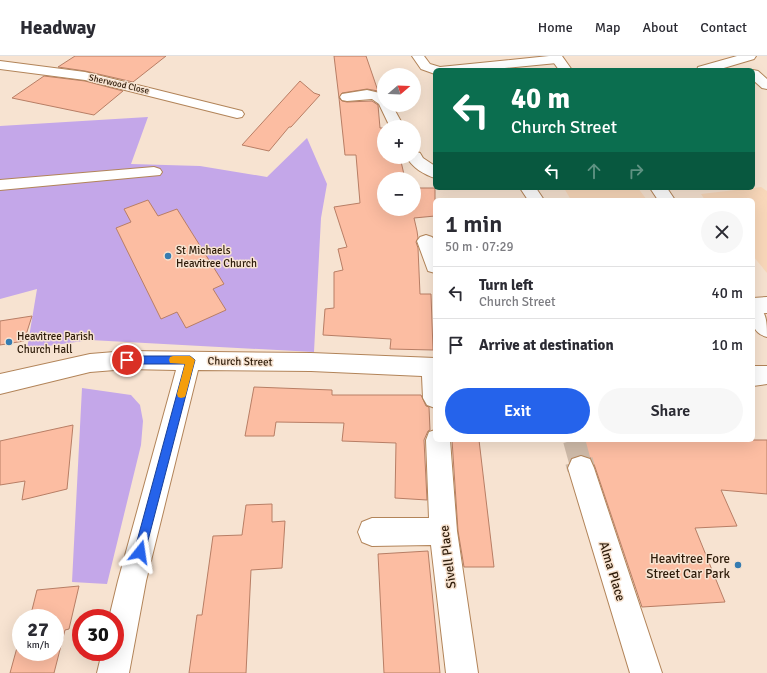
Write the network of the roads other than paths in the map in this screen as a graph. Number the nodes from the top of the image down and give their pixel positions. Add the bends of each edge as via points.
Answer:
1 (418, 56) edge
2 (750, 56) edge
3 (556, 58) edge
4 (736, 60) junction
5 (0, 65) edge
6 (462, 68) edge
7 (564, 68) edge
8 (710, 68) edge
9 (746, 68) edge
10 (433, 70) edge
11 (755, 76) edge
12 (767, 85) edge
13 (377, 96) edge
14 (347, 97) dead end
15 (237, 114) dead end
16 (421, 163) edge
17 (154, 172) dead end
18 (433, 172) edge
19 (0, 185) edge
20 (426, 241) dead end
21 (433, 260) edge
22 (767, 305) edge
23 (755, 306) edge
24 (755, 314) edge
25 (767, 329) edge
26 (190, 360) junction
27 (433, 367) edge
28 (755, 376) edge
29 (767, 376) edge
30 (0, 384) edge
31 (438, 442) edge
32 (581, 468) tunnel mouth
33 (443, 531) junction
34 (372, 532) dead end
35 (113, 673) edge
36 (462, 673) edge
37 (646, 673) edge

1 - 10 street via 422,64
2 - 4 street
3 - 6 street
3 - 7 street
4 - 8 street
4 - 9 street
5 - 15 street, Sherwood Close via 90,77
11 - 12 street
13 - 14 street
16 - 18 street
17 - 19 street
20 - 21 street
22 - 23 street
24 - 25 street
26 - 27 street, Church Street
26 - 30 street, Church Street via 90,363
26 - 35 street via 132,581
28 - 29 street
31 - 33 street, Sivell Place
32 - 37 street, Alma Place
33 - 34 street
33 - 36 street, Sivell Place

